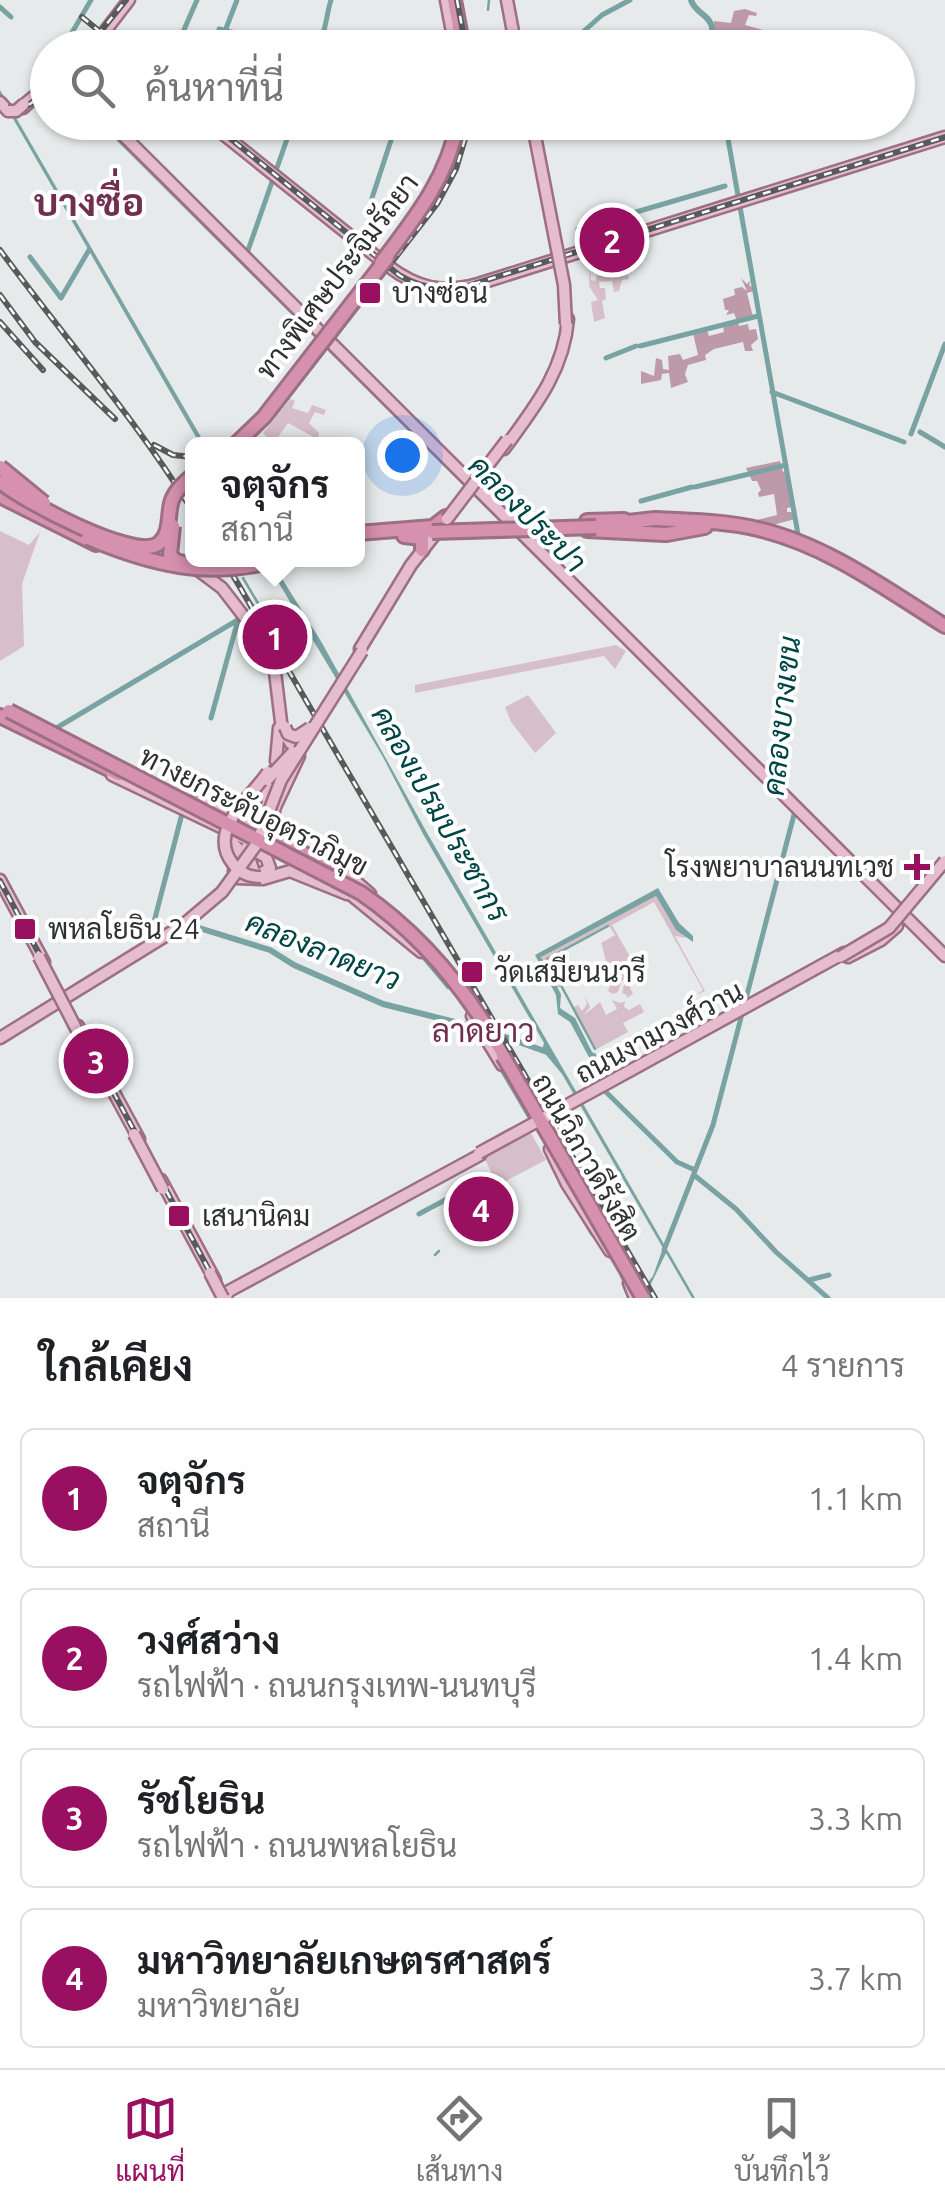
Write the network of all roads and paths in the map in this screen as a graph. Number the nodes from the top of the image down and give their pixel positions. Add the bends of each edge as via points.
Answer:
1 (127, 0) edge
2 (450, 0) edge
3 (508, 0) edge
4 (106, 30) edge
5 (456, 30) edge
6 (514, 30) edge
7 (30, 99) edge
8 (4, 106) edge
9 (945, 136) edge
10 (128, 140) edge
11 (232, 140) edge
12 (453, 140) edge
13 (454, 140) edge
14 (454, 140) edge
15 (455, 140) edge
16 (535, 140) edge
17 (536, 140) edge
18 (536, 140) edge
19 (540, 173) junction
20 (440, 177) joint
21 (424, 205) junction
22 (554, 236) junction
23 (558, 258) junction
24 (382, 260) junction
25 (362, 287) junction
26 (565, 324) junction
27 (562, 345) junction
28 (528, 413) junction
29 (241, 437) edge
30 (241, 437) edge
31 (3, 486) edge
32 (185, 486) edge
33 (185, 488) edge
34 (469, 490) junction
35 (173, 519) junction
36 (447, 519) junction
37 (620, 522) junction
38 (659, 524) junction
39 (596, 525) junction
40 (745, 527) junction
41 (530, 528) junction
42 (568, 530) junction
43 (413, 531) junction
44 (365, 535) edge
45 (365, 536) edge
46 (365, 536) edge
47 (429, 543) junction
48 (185, 563) edge
49 (185, 565) edge
50 (185, 566) edge
51 (186, 567) edge
52 (240, 567) edge
53 (221, 589) junction
54 (381, 617) junction
55 (945, 627) edge
56 (361, 650) junction
57 (348, 679) dead end
58 (279, 697) junction
59 (2, 710) edge
60 (23, 717) joint
61 (319, 718) junction
62 (44, 730) junction
63 (308, 737) junction
64 (293, 747) junction
65 (64, 750) junction
66 (87, 754) junction
67 (277, 761) junction
68 (120, 773) junction
69 (155, 787) junction
70 (274, 788) junction
71 (189, 806) junction
72 (221, 818) junction
73 (273, 818) junction
74 (257, 836) junction
75 (227, 837) junction
76 (945, 863) edge
77 (308, 868) junction
78 (239, 872) junction
79 (0, 882) edge
80 (221, 891) junction
81 (362, 896) junction
82 (211, 901) junction
83 (901, 913) junction
84 (412, 938) junction
85 (36, 951) junction
86 (945, 956) edge
87 (826, 965) junction
88 (452, 983) junction
89 (62, 999) junction
90 (0, 1035) edge
91 (491, 1038) junction
92 (88, 1046) junction
93 (515, 1068) junction
94 (609, 1082) junction
95 (120, 1105) junction
96 (551, 1121) junction
97 (479, 1154) junction
98 (561, 1161) junction
99 (463, 1162) junction
100 (580, 1196) junction
101 (174, 1206) junction
102 (606, 1236) junction
103 (621, 1261) junction
104 (220, 1291) edge
105 (641, 1298) edge

1 - 4 main road
2 - 5 highway
3 - 6 main road
7 - 8 main road, bridge
9 - 23 main road
10 - 34 main road
11 - 24 main road
12 - 20 main road
13 - 21 main road
14 - 25 highway, ทางพิเศษประจิมรัถยา, bridge via 435,189
15 - 29 highway, ทางพิเศษประจิมรัถยา, bridge via 428,205
16 - 19 main road
17 - 22 main road
18 - 26 main road, bridge via 564,285
19 - 22 main road
19 - 26 main road, bridge
20 - 21 highway
21 - 24 main road
21 - 25 highway, bridge
22 - 23 main road
23 - 24 main road via 452,290 408,281
23 - 27 main road via 568,315
25 - 30 highway, ทางพิเศษประจิมรัถยา, bridge
26 - 27 main road
27 - 28 main road
28 - 34 main road
28 - 36 main road, bridge
31 - 32 highway, bridge via 143,544 162,540 172,499
31 - 35 highway, bridge via 65,530 130,559 164,548
31 - 49 highway, bridge via 106,542
31 - 50 main road via 98,534
31 - 52 highway, bridge via 57,524 157,564
33 - 35 highway, bridge
34 - 36 main road
34 - 41 main road
34 - 47 main road
35 - 48 highway, bridge via 170,555
36 - 43 highway
36 - 47 main road
37 - 38 highway
37 - 39 highway
37 - 41 highway
38 - 39 highway
38 - 40 highway
38 - 40 highway via 726,521
38 - 42 highway
39 - 46 highway, bridge
40 - 55 highway via 815,552
41 - 42 highway
41 - 83 main road
42 - 47 highway, bridge via 444,534
43 - 44 highway
43 - 45 highway
43 - 47 highway
47 - 54 main road
51 - 53 main road
53 - 58 main road via 270,659
53 - 67 main road via 273,671
54 - 56 main road
54 - 57 main road via 349,663
56 - 61 main road, bridge
56 - 63 main road, bridge
58 - 61 main road, bridge via 290,735 299,737
58 - 64 main road via 282,730
59 - 60 highway
59 - 62 highway, ถนนวิภาวดีรังสิต
59 - 65 main road, ถนนวิภาวดีรังสิต
59 - 68 highway, ทางยกระดับอุตราภิมุข, bridge
59 - 69 highway, ทางยกระดับอุตราภิมุข, bridge
60 - 62 main road, ถนนวิภาวดีรังสิต
61 - 63 main road, bridge
62 - 66 highway, ถนนวิภาวดีรังสิต
63 - 67 main road, bridge
63 - 70 main road, bridge
63 - 74 main road, bridge via 274,788
64 - 67 main road via 282,747
64 - 70 main road, bridge via 295,761
64 - 73 main road via 298,762
65 - 66 highway
65 - 68 main road, ถนนวิภาวดีรังสิต
66 - 68 highway, ถนนวิภาวดีรังสิต
66 - 69 highway, bridge
67 - 70 main road
67 - 74 main road, bridge
67 - 75 main road, bridge
68 - 69 highway, ถนนวิภาวดีรังสิต
68 - 71 main road, ถนนวิภาวดีรังสิต
68 - 77 highway, ถนนวิภาวดีรังสิต
68 - 84 highway, ทางยกระดับอุตราภิมุข, bridge via 330,874 374,901
69 - 71 main road, ถนนวิภาวดีรังสิต
69 - 74 highway, ถนนวิภาวดีรังสิต
69 - 88 highway, ทางยกระดับอุตราภิมุข, bridge via 346,886 401,925
70 - 72 main road
70 - 73 main road
70 - 74 main road, bridge
70 - 75 main road, bridge via 233,815
71 - 72 main road
71 - 74 main road, ถนนวิภาวดีรังสิต
71 - 75 main road
72 - 74 main road
72 - 74 main road via 234,812
73 - 74 main road
74 - 75 main road
74 - 77 highway
74 - 80 main road, bridge
74 - 80 main road, bridge
74 - 81 highway, ถนนวิภาวดีรังสิต
74 - 81 main road, ถนนวิภาวดีรังสิต via 354,880
75 - 77 main road, bridge via 233,865 245,875
75 - 78 main road via 238,848
76 - 83 main road, ถนนงามวงศ์วาน
76 - 87 main road, ถนนงามวงศ์วาน, bridge via 889,928
77 - 78 main road via 263,879
77 - 81 main road, ถนนวิภาวดีรังสิต
77 - 84 highway, ถนนวิภาวดีรังสิต
77 - 84 highway, bridge via 332,870 359,886
78 - 82 main road
78 - 82 main road
79 - 85 main road
80 - 82 main road
81 - 84 main road, ถนนวิภาวดีรังสิต
81 - 88 highway, bridge
81 - 91 highway, ถนนวิภาวดีรังสิต via 422,940 461,986
82 - 89 main road
83 - 86 main road
83 - 87 main road, ถนนงามวงศ์วาน via 885,933
84 - 88 highway, ถนนวิภาวดีรังสิต
84 - 91 highway, ทางยกระดับอุตราภิมุข, bridge via 461,987
85 - 89 main road
85 - 92 main road, bridge
87 - 94 main road, ถนนงามวงศ์วาน
88 - 91 highway, ถนนวิภาวดีรังสิต
88 - 103 highway, ทางยกระดับอุตราภิมุข, bridge
89 - 90 main road
89 - 92 main road
91 - 93 main road, ถนนวิภาวดีรังสิต
91 - 96 highway, ถนนวิภาวดีรังสิต
91 - 96 highway, bridge
91 - 100 highway, ถนนวิภาวดีรังสิต
91 - 103 highway, ทางยกระดับอุตราภิมุข, bridge
92 - 95 main road
92 - 95 main road
93 - 96 main road, ถนนวิภาวดีรังสิต
93 - 96 main road
94 - 96 main road, ถนนงามวงศ์วาน, bridge
94 - 96 main road, bridge
94 - 97 main road, ถนนงามวงศ์วาน, bridge
95 - 101 main road, bridge
95 - 101 main road
96 - 97 main road, ถนนงามวงศ์วาน, bridge
96 - 98 highway
96 - 98 main road, ถนนวิภาวดีรังสิต
96 - 99 main road
96 - 102 highway, ถนนวิภาวดีรังสิต
97 - 99 main road, ถนนงามวงศ์วาน
98 - 100 highway
98 - 102 main road, ถนนวิภาวดีรังสิต via 573,1194
98 - 103 highway, bridge
98 - 103 highway, bridge
99 - 104 main road, ถนนงามวงศ์วาน
100 - 102 highway, ถนนวิภาวดีรังสิต
101 - 104 main road
102 - 105 highway, ถนนวิภาวดีรังสิต
102 - 105 main road, ถนนวิภาวดีรังสิต
103 - 105 highway, ทางยกระดับอุตราภิมุข, bridge

